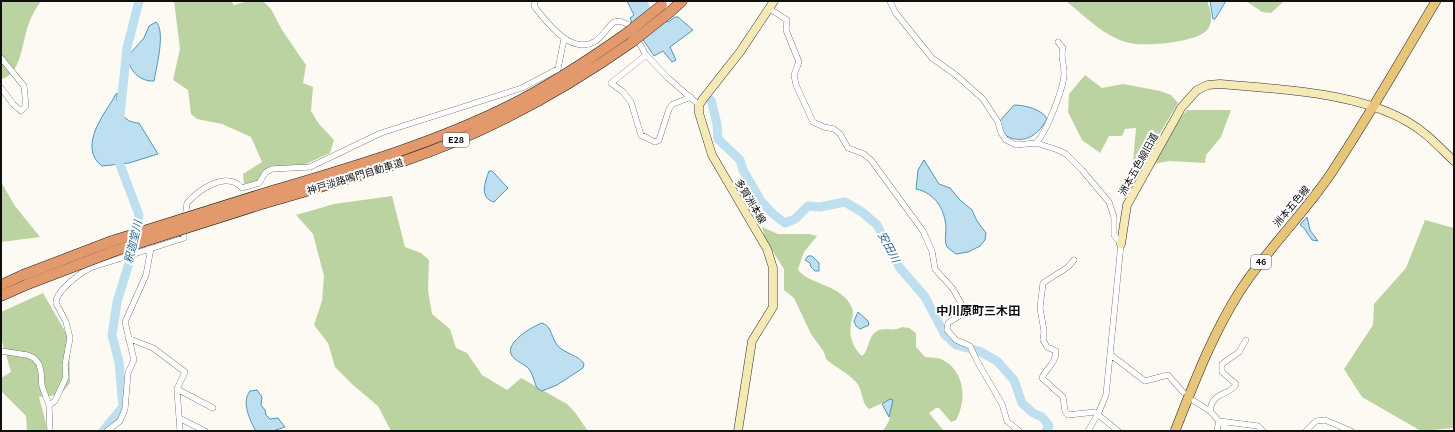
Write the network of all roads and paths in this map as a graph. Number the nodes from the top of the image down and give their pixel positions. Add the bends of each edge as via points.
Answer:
1 (535, 1) edge
2 (682, 1) edge
3 (890, 1) edge
4 (1436, 1) edge
5 (664, 3) edge
6 (772, 5) edge
7 (629, 37) junction
8 (564, 39) junction
9 (1058, 42) dead end
10 (646, 55) junction
11 (1, 58) edge
12 (1, 88) edge
13 (691, 98) junction
14 (699, 105) junction
15 (1373, 108) junction
16 (1036, 143) junction
17 (1454, 161) edge
18 (1121, 244) junction
19 (151, 248) junction
20 (1074, 260) dead end
21 (25, 280) junction
22 (1, 285) edge
23 (1, 296) edge
24 (128, 338) junction
25 (1246, 340) dead end
26 (1, 352) edge
27 (1111, 355) junction
28 (177, 389) junction
29 (1183, 392) dead end
30 (1194, 402) dead end
31 (49, 405) junction
32 (213, 408) dead end
33 (1210, 411) junction
34 (1098, 414) junction
35 (181, 419) junction
36 (1219, 422) junction
37 (50, 431) edge
38 (108, 431) edge
39 (180, 431) edge
40 (205, 431) edge
41 (738, 431) edge
42 (1020, 431) edge
43 (1088, 431) edge
44 (1118, 431) edge
45 (1175, 431) edge
46 (1217, 431) edge
47 (1263, 431) edge
48 (1306, 431) edge
49 (1351, 431) edge

1 - 8 street via 534,6 551,28
2 - 7 highway, 神戸淡路鳴門自動車道 / E28, bridge via 670,12
3 - 16 street via 895,12 932,58 983,99 1006,140 1016,145
4 - 15 main road, 洲本五色線 / 46
5 - 7 highway, 神戸淡路鳴門自動車道 / E28, bridge
6 - 14 main road
6 - 42 street via 787,20 786,30 799,62 794,74 796,86 813,122 834,129 848,148 868,157 923,231 932,251 935,269 953,289 963,307 961,315 948,323 947,330 950,336 972,349 1008,420
7 - 21 highway, 神戸淡路鳴門自動車道 / E28, bridge via 512,105 475,122 397,153 263,199 112,241
8 - 10 street via 582,44 594,42 610,26 620,21 630,26
8 - 19 street via 558,69 522,88 381,133 310,167 272,169 266,172 259,183 242,188 234,181 208,186 187,203 184,238
9 - 16 street via 1063,48 1063,83 1054,110
10 - 13 street
10 - 13 street via 611,83 631,102 640,135 655,142 659,140 669,109 673,104
11 - 12 street via 24,86 26,106 23,110 12,104
13 - 14 street
14 - 41 main road, 多賀洲本線 via 701,125 712,155 767,248 773,268 773,307 752,341
15 - 17 main road, 洲本五色線旧道 via 1418,128
15 - 18 main road, 洲本五色線旧道 via 1340,98 1295,91 1220,84 1202,88 1191,95 1181,108 1131,197 1126,208
15 - 45 main road, 洲本五色線 / 46 via 1320,189 1240,291 1207,352
16 - 18 street via 1066,154 1106,197 1113,210 1114,235
18 - 27 street, 洲本五色線旧道
19 - 24 street via 146,275 125,322
19 - 31 street via 90,268 58,294 56,303 66,322 70,338 65,365 66,377 55,401
20 - 34 street via 1043,284 1040,308 1043,340 1048,347 1056,351 1056,354 1052,365 1042,378 1063,397 1068,415 1093,411
21 - 22 highway, 神戸淡路鳴門自動車道 / E28
21 - 23 highway, 神戸淡路鳴門自動車道 / E28
24 - 28 street via 153,348 184,372
24 - 38 street via 134,360 128,373 125,410 120,421
25 - 33 street via 1239,352 1222,364 1222,372 1236,384 1219,395 1211,404
26 - 31 street via 16,352 34,358 41,372 42,386
27 - 29 street via 1145,381 1168,375
27 - 34 street, 洲本五色線旧道 via 1106,395
28 - 32 street
28 - 35 street
30 - 33 street
31 - 37 street
33 - 36 street
34 - 43 street, 洲本五色線旧道
34 - 44 street
35 - 39 street
35 - 40 street
36 - 46 street
36 - 47 street via 1258,426
48 - 49 street via 1314,422 1325,420

